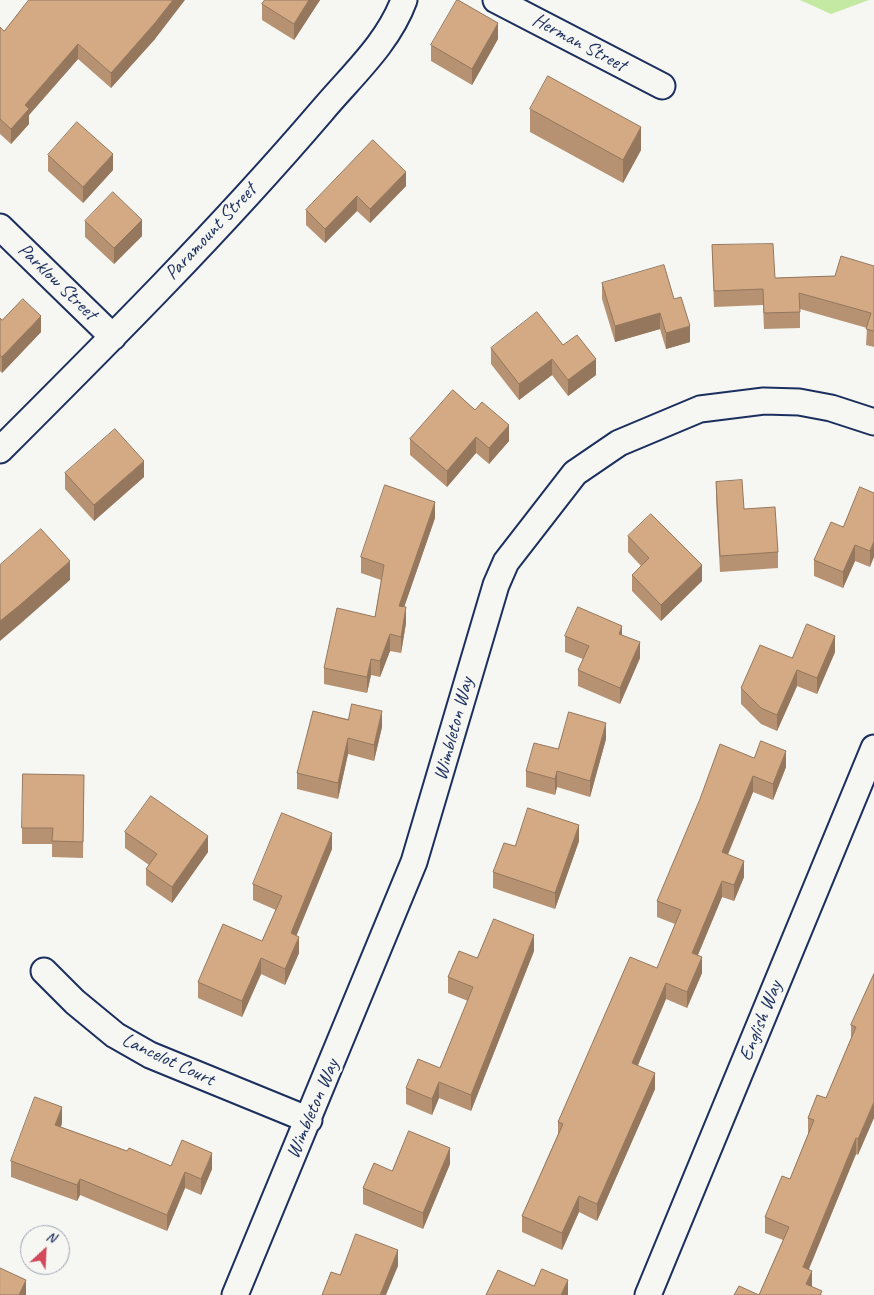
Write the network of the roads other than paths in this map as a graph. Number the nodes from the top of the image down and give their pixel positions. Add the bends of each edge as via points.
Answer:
1 (404, 0) edge
2 (496, 0) edge
3 (662, 86) dead end
4 (0, 227) edge
5 (113, 337) junction
6 (874, 422) edge
7 (0, 450) edge
8 (874, 748) edge
9 (44, 971) dead end
10 (309, 1120) junction
11 (235, 1295) edge
12 (648, 1295) edge

1 - 5 street, Paramount Street via 381,44 294,143
2 - 3 street, Herman Street
4 - 5 street, Parklow Street
5 - 7 street, Paramount Street
6 - 10 street, Wimbleton Way via 799,402 764,401 700,409 619,443 575,474 547,506 506,562 496,585 414,862
8 - 12 street, English Way
9 - 10 street, Lancelot Court via 115,1035 150,1055
10 - 11 street, Wimbleton Way

